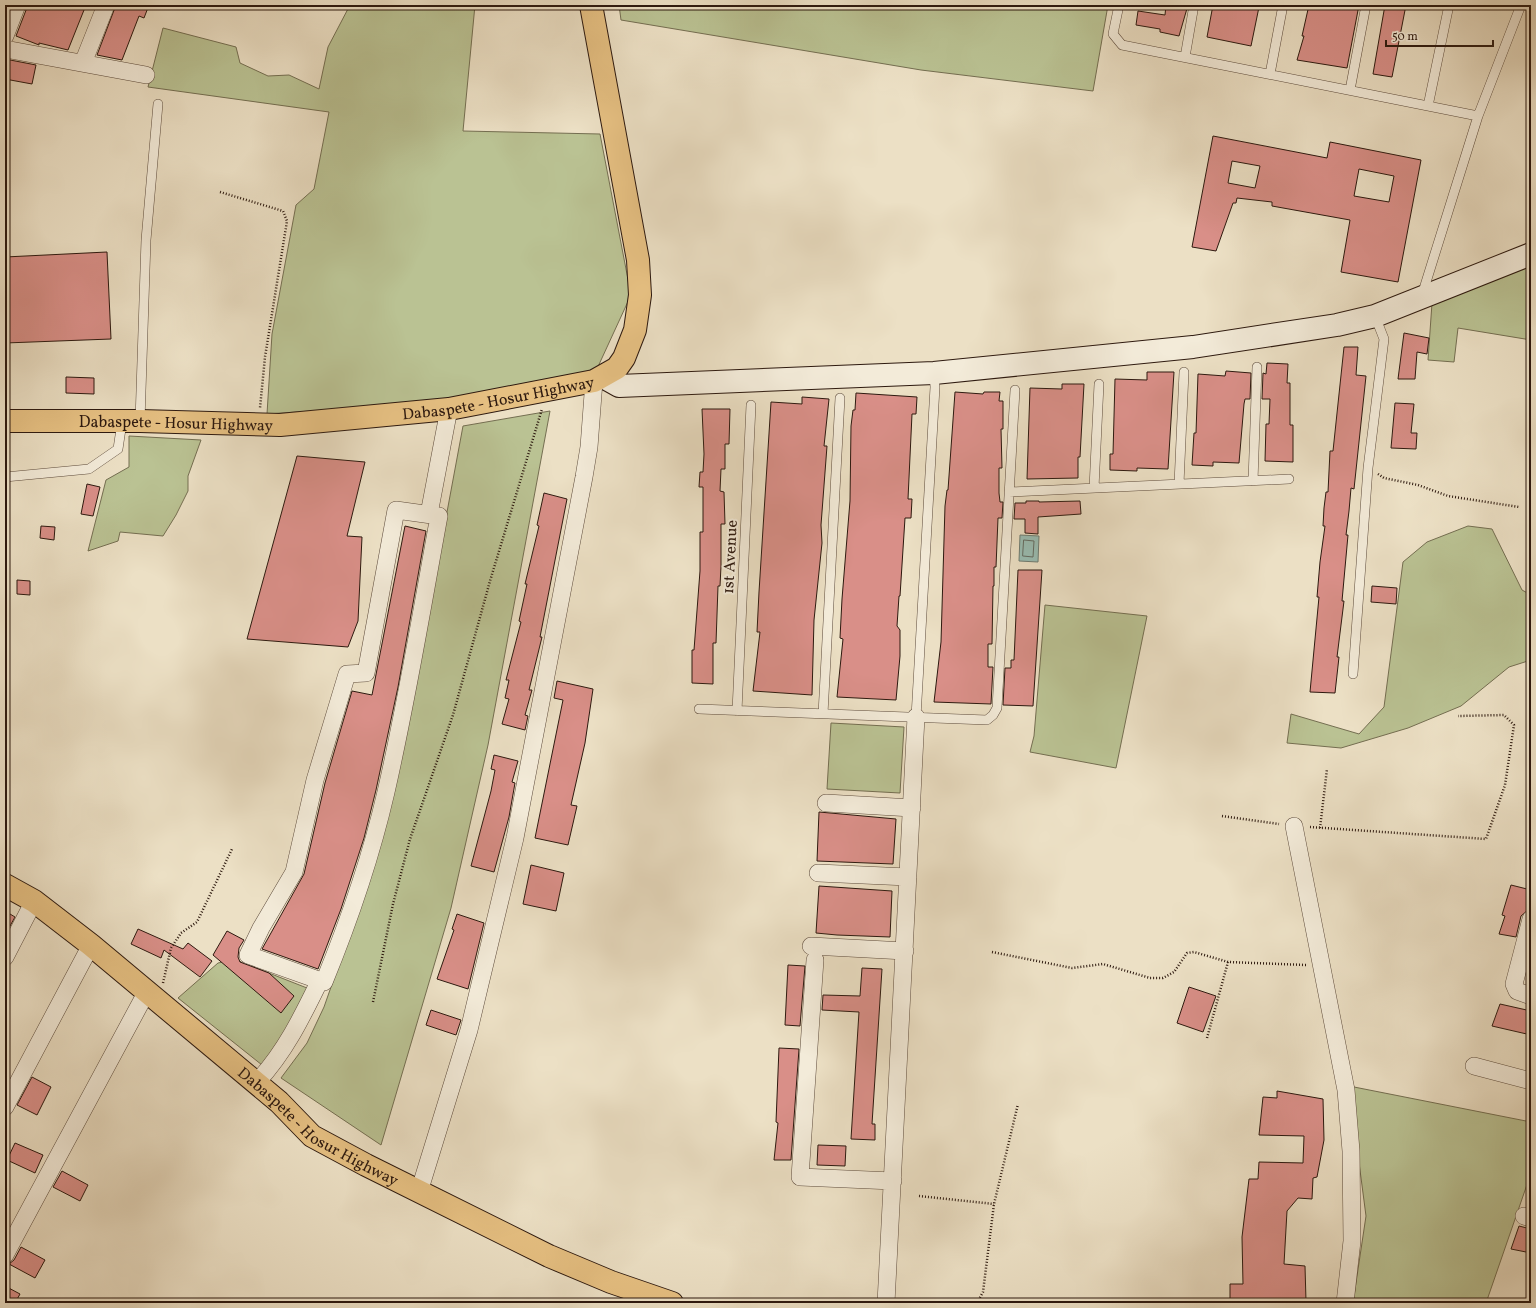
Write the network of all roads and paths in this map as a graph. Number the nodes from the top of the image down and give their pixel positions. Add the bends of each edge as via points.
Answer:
1 (17, 5) edge
2 (106, 5) edge
3 (591, 5) edge
4 (1119, 5) edge
5 (1194, 5) edge
6 (1283, 5) edge
7 (1366, 5) edge
8 (1449, 5) edge
9 (1521, 5) edge
10 (5, 36) edge
11 (5, 49) edge
12 (1185, 57) junction
13 (83, 63) junction
14 (1270, 74) junction
15 (146, 75) dead end
16 (1350, 90) junction
17 (158, 104) dead end
18 (1428, 106) junction
19 (1478, 116) junction
20 (220, 192) dead end
21 (1531, 254) edge
22 (1421, 298) junction
23 (1375, 316) junction
24 (1257, 367) dead end
25 (1184, 372) dead end
26 (934, 373) junction
27 (598, 379) junction
28 (1099, 384) dead end
29 (544, 390) junction
30 (1015, 390) dead end
31 (840, 398) dead end
32 (751, 405) dead end
33 (449, 409) junction
34 (5, 421) edge
35 (131, 422) junction
36 (258, 425) junction
37 (1368, 468) junction
38 (5, 477) edge
39 (1289, 479) dead end
40 (1252, 481) junction
41 (1179, 484) junction
42 (1094, 488) junction
43 (1009, 492) junction
44 (1519, 507) dead end
45 (428, 514) junction
46 (1353, 674) dead end
47 (699, 709) dead end
48 (737, 710) junction
49 (823, 714) junction
50 (1458, 716) dead end
51 (916, 717) junction
52 (1326, 769) dead end
53 (826, 802) dead end
54 (912, 808) junction
55 (1222, 816) dead end
56 (1294, 826) junction
57 (1320, 828) junction
58 (232, 848) dead end
59 (818, 873) dead end
60 (908, 877) junction
61 (5, 885) edge
62 (34, 901) junction
63 (1531, 919) edge
64 (91, 945) junction
65 (905, 952) junction
66 (992, 952) dead end
67 (5, 957) edge
68 (1228, 962) junction
69 (1323, 966) junction
70 (320, 980) junction
71 (1531, 996) edge
72 (152, 998) junction
73 (373, 1002) dead end
74 (1207, 1038) dead end
75 (1474, 1066) dead end
76 (1531, 1081) edge
77 (256, 1082) junction
78 (1018, 1104) dead end
79 (5, 1107) edge
80 (893, 1181) junction
81 (419, 1192) junction
82 (919, 1196) dead end
83 (994, 1204) junction
84 (5, 1255) edge
85 (672, 1303) edge
86 (886, 1303) edge
87 (977, 1303) edge
88 (1345, 1303) edge

1 - 10 street
2 - 13 street
3 - 27 highway, Dabaspete - Hosur Highway via 638,260 640,295 635,330 624,358 616,368
4 - 12 lane via 1113,34 1122,45
5 - 12 lane
6 - 14 lane
7 - 16 lane
8 - 18 lane
9 - 19 lane
11 - 13 street
12 - 14 lane
13 - 15 street
14 - 16 lane
16 - 18 lane
17 - 35 lane
18 - 19 lane
19 - 22 lane
20 - 36 path via 283,210 287,221 265,357
21 - 22 street
22 - 23 street
23 - 26 street via 1337,325 1193,347
23 - 37 lane via 1384,339
24 - 40 lane
25 - 41 lane
26 - 27 street via 619,386
26 - 51 lane via 935,395
27 - 29 highway, Dabaspete - Hosur Highway
27 - 81 street via 584,477 515,838 469,1030
28 - 42 lane
29 - 33 highway, Dabaspete - Hosur Highway
29 - 73 path via 544,404 490,580 453,715 410,839 393,904
30 - 43 lane
31 - 49 lane
32 - 48 lane, 1st Avenue
33 - 36 highway, Dabaspete - Hosur Highway
33 - 45 street
34 - 35 highway, Dabaspete - Hosur Highway
35 - 36 highway, Dabaspete - Hosur Highway
35 - 38 lane via 118,449 90,469
37 - 44 path via 1384,478 1418,485 1448,496
37 - 46 lane
39 - 40 lane
40 - 41 lane
41 - 42 lane
42 - 43 lane
43 - 51 lane via 997,708 993,716 987,720
45 - 70 street via 439,516 386,793 340,943 324,982
45 - 70 street via 396,510 366,673 347,674 315,780 294,872 248,955
47 - 48 lane
48 - 49 lane
49 - 51 lane
50 - 57 path via 1504,715 1514,725 1505,785 1486,839
51 - 54 street
52 - 57 path
53 - 54 street
54 - 60 street
55 - 56 path
56 - 57 path
56 - 69 street
58 - 72 path via 196,922 181,933 171,948
59 - 60 street
60 - 65 street
61 - 62 highway, Dabaspete - Hosur Highway
62 - 64 highway, Dabaspete - Hosur Highway
62 - 67 street
63 - 71 street via 1514,984 1517,991
64 - 72 highway, Dabaspete - Hosur Highway
64 - 79 street
65 - 80 street
65 - 80 street via 813,953 800,1177
66 - 68 path via 1072,968 1103,964 1150,978 1163,978 1174,972 1187,953 1194,952
68 - 69 path
68 - 74 path
69 - 88 street via 1346,1090 1351,1151 1352,1241
70 - 77 street via 273,1065
72 - 77 highway, Dabaspete - Hosur Highway
72 - 84 street
75 - 76 street
77 - 81 highway, Dabaspete - Hosur Highway via 312,1136
78 - 83 path
80 - 86 street
81 - 85 highway, Dabaspete - Hosur Highway via 549,1256 640,1297
82 - 83 path
83 - 87 path via 983,1292

